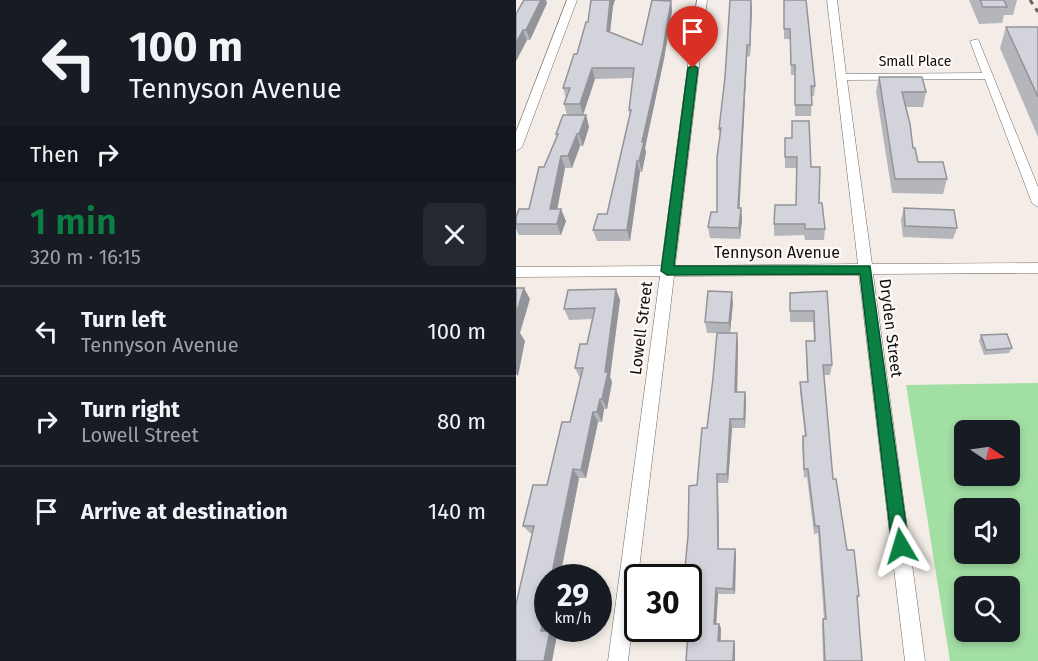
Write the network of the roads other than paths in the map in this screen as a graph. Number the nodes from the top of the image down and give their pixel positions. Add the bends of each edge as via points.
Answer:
1 (573, 0) edge
2 (702, 0) edge
3 (832, 0) edge
4 (975, 41) dead end
5 (989, 76) junction
6 (841, 77) junction
7 (516, 147) edge
8 (1038, 203) edge
9 (1038, 268) edge
10 (866, 269) junction
11 (667, 271) junction
12 (516, 272) edge
13 (618, 661) edge
14 (915, 661) edge

1 - 7 street
2 - 11 street, Lowell Street
3 - 6 street, Dryden Street
4 - 5 street
5 - 6 street, Small Place
5 - 8 street
6 - 10 street, Dryden Street
9 - 10 street, Tennyson Avenue
10 - 11 street, Tennyson Avenue
10 - 14 street, Dryden Street
11 - 12 street, Tennyson Avenue
11 - 13 street, Lowell Street

